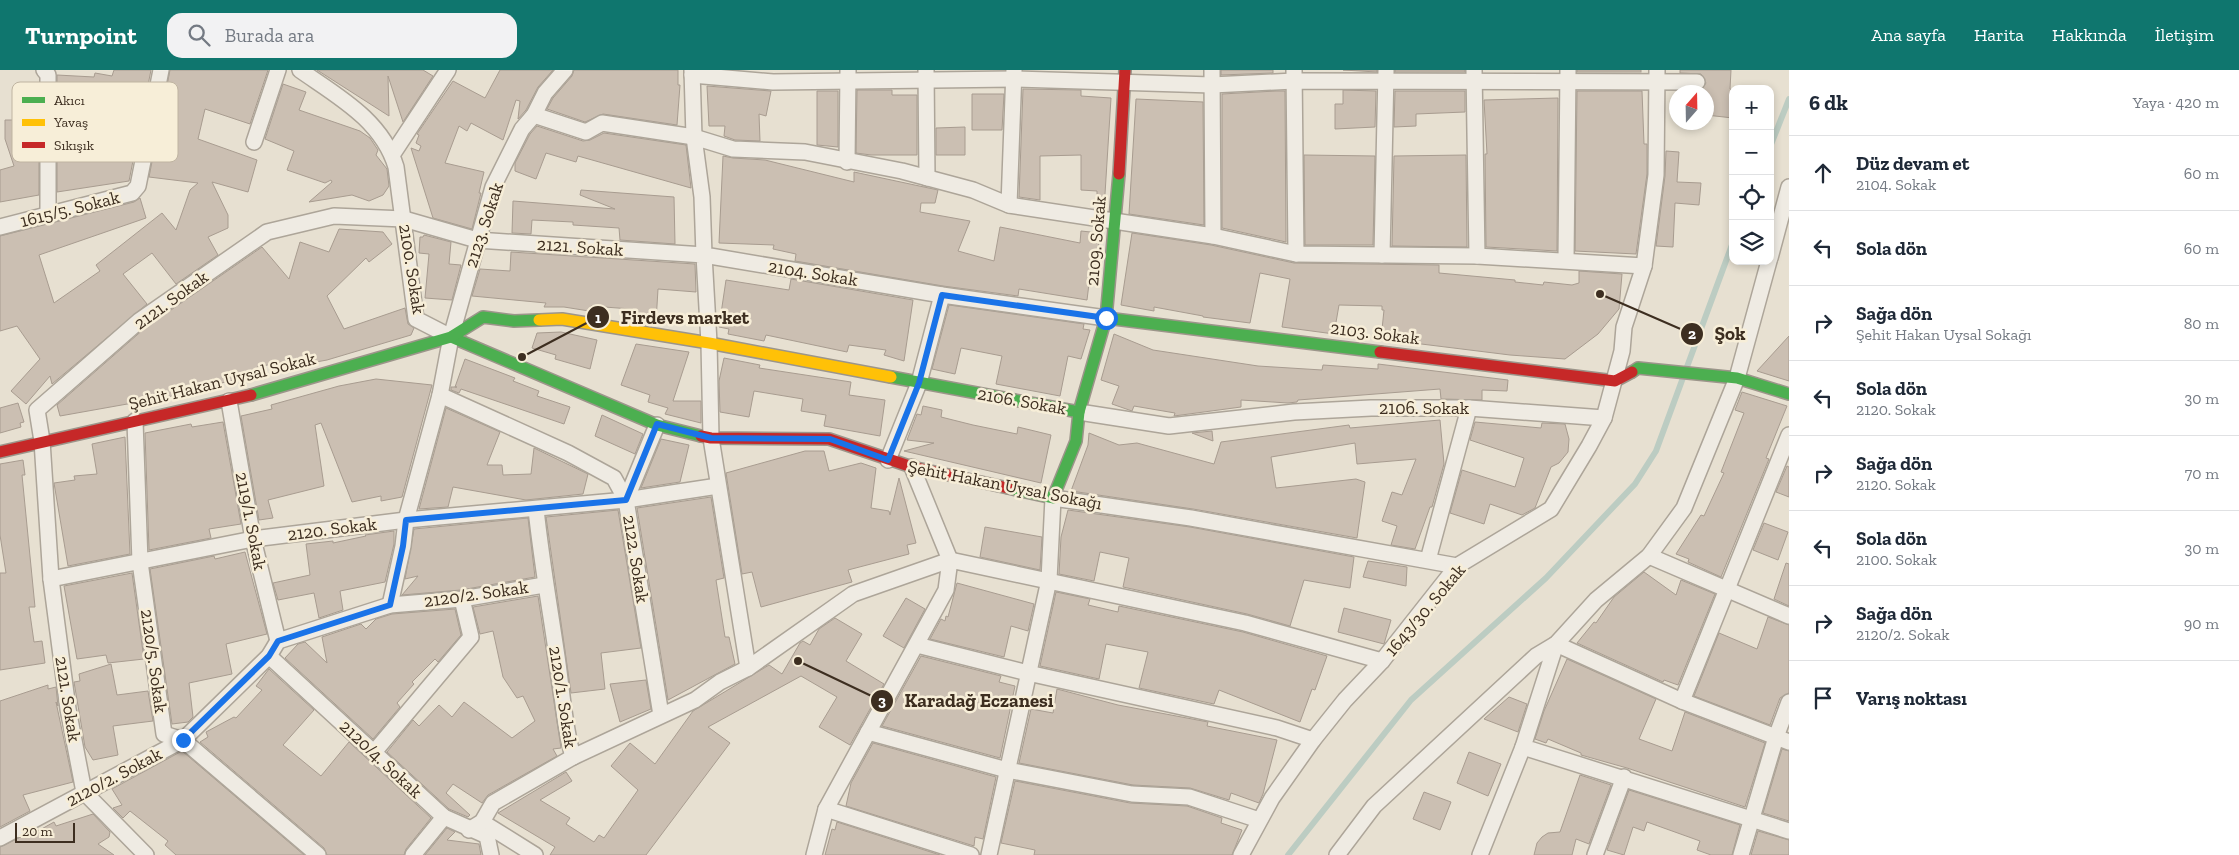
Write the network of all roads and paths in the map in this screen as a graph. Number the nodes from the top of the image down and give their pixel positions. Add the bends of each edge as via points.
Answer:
1 (44, 70) edge
2 (278, 70) edge
3 (300, 70) edge
4 (448, 70) edge
5 (565, 70) edge
6 (692, 72) edge
7 (848, 75) edge
8 (927, 75) edge
9 (1014, 75) edge
10 (1386, 75) edge
11 (1568, 75) edge
12 (1657, 75) edge
13 (773, 76) edge
14 (1125, 76) edge
15 (1294, 76) edge
16 (1474, 76) edge
17 (1212, 78) edge
18 (48, 82) edge
19 (1697, 82) dead end
20 (534, 116) junction
21 (694, 137) junction
22 (254, 142) dead end
23 (392, 155) junction
24 (48, 162) edge
25 (143, 162) edge
26 (847, 162) junction
27 (927, 178) junction
28 (1789, 187) edge
29 (1009, 205) junction
30 (48, 213) junction
31 (404, 219) junction
32 (1116, 222) junction
33 (0, 227) edge
34 (1213, 236) junction
35 (477, 240) junction
36 (1774, 245) edge
37 (1296, 254) junction
38 (704, 255) junction
39 (1382, 255) junction
40 (1477, 256) junction
41 (1566, 260) junction
42 (1768, 265) edge
43 (1644, 266) junction
44 (942, 295) junction
45 (1106, 318) junction
46 (451, 337) junction
47 (709, 343) junction
48 (1734, 377) junction
49 (1615, 381) junction
50 (919, 383) junction
51 (1789, 394) edge
52 (440, 395) junction
53 (229, 401) junction
54 (1469, 408) junction
55 (1080, 412) junction
56 (1604, 418) junction
57 (134, 421) junction
58 (657, 424) junction
59 (1789, 435) edge
60 (711, 438) junction
61 (42, 441) junction
62 (0, 452) edge
63 (888, 460) junction
64 (912, 467) junction
65 (718, 486) junction
66 (1053, 498) junction
67 (626, 500) junction
68 (536, 510) junction
69 (406, 520) junction
70 (253, 539) junction
71 (1649, 556) junction
72 (950, 560) junction
73 (1428, 560) junction
74 (140, 562) junction
75 (1457, 566) junction
76 (51, 579) junction
77 (1049, 580) junction
78 (544, 584) junction
79 (1728, 591) junction
80 (462, 599) junction
81 (390, 605) junction
82 (1789, 616) edge
83 (278, 641) junction
84 (1556, 644) junction
85 (917, 645) junction
86 (269, 656) junction
87 (1382, 661) junction
88 (748, 668) junction
89 (1028, 672) junction
90 (1682, 701) junction
91 (1789, 702) edge
92 (661, 715) junction
93 (868, 732) junction
94 (183, 740) junction
95 (1313, 740) junction
96 (1782, 740) edge
97 (1522, 747) junction
98 (375, 751) junction
99 (573, 757) junction
100 (1007, 770) junction
101 (1624, 778) junction
102 (84, 792) junction
103 (826, 809) junction
104 (444, 817) junction
105 (1752, 817) junction
106 (1259, 820) junction
107 (476, 826) junction
108 (1789, 831) edge
109 (0, 838) edge
110 (146, 855) edge
111 (318, 855) edge
112 (414, 855) edge
113 (491, 855) edge
114 (535, 855) edge
115 (814, 855) edge
116 (971, 855) edge
117 (988, 855) edge
118 (1241, 855) edge
119 (1337, 855) edge
120 (1480, 855) edge
121 (1595, 855) edge
122 (1741, 855) edge

1 - 18 street
2 - 22 street
3 - 23 street, 2100. Sokak via 363,115
4 - 23 street
5 - 20 street, 2123. Sokak via 545,93
6 - 13 street
6 - 21 street
7 - 8 street
7 - 13 street
7 - 26 street
8 - 9 street
8 - 27 street
9 - 14 street
9 - 29 street
10 - 15 street
10 - 16 street
10 - 39 street
11 - 12 street
11 - 16 street
11 - 41 street
12 - 19 street
12 - 43 street, 1643/30. Sokak via 1656,174
14 - 17 street
14 - 32 main road, 2109. Sokak
15 - 17 street
15 - 37 street
16 - 40 street
17 - 34 street
20 - 21 street via 586,132 602,123
20 - 35 street, 2123. Sokak via 522,129 493,187
21 - 26 street via 734,149 805,152
21 - 38 street via 702,197
23 - 31 street, 2100. Sokak
24 - 30 street
25 - 30 street, 1615/5. Sokak via 138,186 132,192
26 - 27 street
27 - 29 street via 973,190
28 - 36 street
29 - 32 street
30 - 33 street, 1615/5. Sokak
31 - 35 street, 2121. Sokak
31 - 46 street, 2100. Sokak via 416,319
31 - 61 street, 2121. Sokak via 334,216 267,232 139,321 37,410
32 - 34 street
32 - 45 main road, 2109. Sokak
34 - 37 street
35 - 38 street, 2121. Sokak
35 - 46 street, 2123. Sokak
37 - 39 street
38 - 44 street, 2104. Sokak
38 - 47 street
39 - 40 street
40 - 41 street
41 - 43 street
42 - 48 street
43 - 49 street, 1643/30. Sokak via 1624,327
44 - 45 street, 2104. Sokak
44 - 50 street
45 - 49 main road, 2103. Sokak
45 - 55 main road, 2109. Sokak
46 - 47 main road, 2106. Sokak via 483,316 514,321 562,319
46 - 52 street
46 - 53 main road, Şehit Hakan Uysal Sokak
46 - 58 main road, Şehit Hakan Uysal Sokağı
47 - 50 main road, 2106. Sokak
47 - 60 street
48 - 49 main road via 1638,368
48 - 51 main road
48 - 71 street via 1684,508
49 - 56 street, 1643/30. Sokak
50 - 55 main road, 2106. Sokak
50 - 63 street
52 - 67 street, 2122. Sokak via 568,453 614,478
52 - 69 street
53 - 57 main road, Şehit Hakan Uysal Sokak
53 - 70 street, 2119/1. Sokak
54 - 55 street, 2106. Sokak via 1294,412 1169,426
54 - 56 street, 2106. Sokak
54 - 73 street
55 - 66 main road, 2109. Sokak via 1076,441
56 - 75 street, 1643/30. Sokak via 1551,509
57 - 61 main road, Şehit Hakan Uysal Sokak
57 - 74 street, 2120/5. Sokak
58 - 60 main road, Şehit Hakan Uysal Sokağı
58 - 67 street
59 - 79 street
60 - 63 main road, Şehit Hakan Uysal Sokağı via 830,439
60 - 65 street
61 - 62 main road, Şehit Hakan Uysal Sokak
61 - 76 street, 2121. Sokak
63 - 64 main road, Şehit Hakan Uysal Sokağı
64 - 66 main road, Şehit Hakan Uysal Sokağı
64 - 72 street
65 - 67 street, 2120. Sokak
65 - 88 street
66 - 73 street, Şehit Hakan Uysal Sokağı via 1191,518
66 - 77 street
67 - 68 street, 2120. Sokak
67 - 92 street, 2122. Sokak
68 - 69 street, 2120. Sokak
68 - 78 street, 2120/1. Sokak
69 - 70 street, 2120. Sokak
69 - 81 street
70 - 74 street, 2120. Sokak
70 - 83 street, 2119/1. Sokak
71 - 79 street
71 - 84 street via 1596,600
72 - 77 street
72 - 85 street via 946,590
72 - 88 street via 853,594
73 - 75 street, Şehit Hakan Uysal Sokağı
74 - 76 street, 2120. Sokak
74 - 94 street, 2120/5. Sokak via 164,734
75 - 87 street, 1643/30. Sokak
76 - 102 street, 2121. Sokak via 68,709
77 - 87 street via 1245,623
77 - 89 street
78 - 80 street, 2120/2. Sokak
78 - 99 street, 2120/1. Sokak via 556,652 564,728
79 - 82 street
79 - 90 street
80 - 81 street, 2120/2. Sokak
80 - 98 street via 472,637
81 - 83 street, 2120/2. Sokak
83 - 86 street, 2120/2. Sokak
84 - 90 street
84 - 97 street
84 - 119 street via 1536,656 1374,806
85 - 89 street
85 - 93 street
86 - 94 street, 2120/2. Sokak
86 - 98 street, 2120/4. Sokak via 364,745
87 - 95 street, 1643/30. Sokak
88 - 92 street via 695,700
89 - 95 street via 1276,728
89 - 100 street
90 - 96 street
91 - 96 street
92 - 99 street
93 - 100 street
93 - 103 street
94 - 102 street, 2120/2. Sokak
94 - 111 street, 2120/5. Sokak
95 - 106 street, 1643/30. Sokak
96 - 105 street
97 - 101 street
97 - 120 street
98 - 104 street, 2120/4. Sokak
99 - 107 street, 2120/1. Sokak via 492,803
100 - 106 street via 1132,794 1189,797
100 - 117 street
101 - 105 street
101 - 121 street
102 - 109 street, 2120/2. Sokak
102 - 110 street
103 - 115 street
103 - 116 street
104 - 107 street, 2120/4. Sokak
104 - 112 street
105 - 108 street
105 - 122 street
106 - 118 street, 1643/30. Sokak
107 - 113 street, 2120/4. Sokak via 487,836
107 - 114 street

